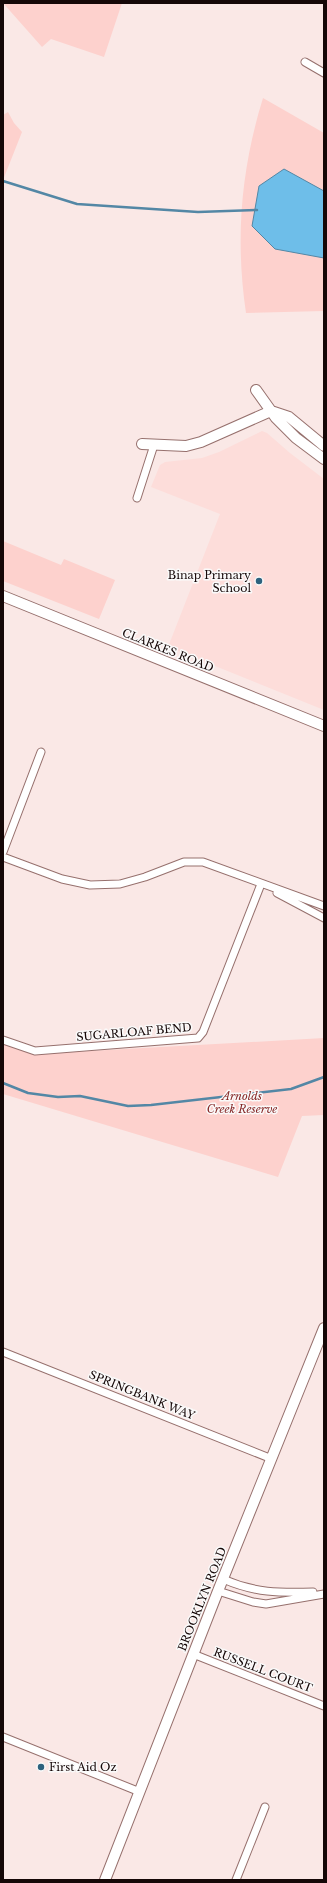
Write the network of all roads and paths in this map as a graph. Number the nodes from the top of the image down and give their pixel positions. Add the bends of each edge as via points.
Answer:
1 (305, 62) dead end
2 (324, 73) edge
3 (256, 390) dead end
4 (271, 411) junction
5 (142, 444) dead end
6 (154, 445) junction
7 (324, 446) edge
8 (324, 459) edge
9 (137, 498) dead end
10 (3, 596) edge
11 (324, 726) edge
12 (41, 752) dead end
13 (3, 852) edge
14 (3, 857) edge
15 (261, 884) junction
16 (324, 906) edge
17 (324, 918) edge
18 (3, 1040) edge
19 (324, 1328) edge
20 (3, 1352) edge
21 (272, 1458) junction
22 (223, 1579) junction
23 (254, 1590) junction
24 (218, 1591) junction
25 (324, 1593) edge
26 (253, 1602) junction
27 (193, 1654) junction
28 (324, 1706) edge
29 (3, 1737) edge
30 (140, 1792) junction
31 (265, 1807) dead end
32 (105, 1880) edge
33 (236, 1880) edge

1 - 2 street
3 - 4 street
4 - 6 street via 201,442 186,446
4 - 7 street via 289,417
4 - 8 street via 296,438
5 - 6 street
6 - 9 street
10 - 11 street, CLARKES ROAD
12 - 13 street
14 - 15 street via 62,879 90,885 120,884 184,862 203,862
15 - 16 street
15 - 17 street
15 - 18 street, SUGARLOAF BEND via 203,1032 198,1038 35,1051
19 - 21 street, BROOKLYN ROAD
20 - 21 street, SPRINGBANK WAY
21 - 22 street, BROOKLYN ROAD
22 - 23 street
22 - 24 street, BROOKLYN ROAD
23 - 25 street via 275,1593
23 - 26 street
24 - 26 street
24 - 27 street, BROOKLYN ROAD
25 - 26 street via 278,1602
27 - 28 street, RUSSELL COURT
27 - 30 street, BROOKLYN ROAD
29 - 30 street
30 - 32 street, BROOKLYN ROAD
31 - 33 street

